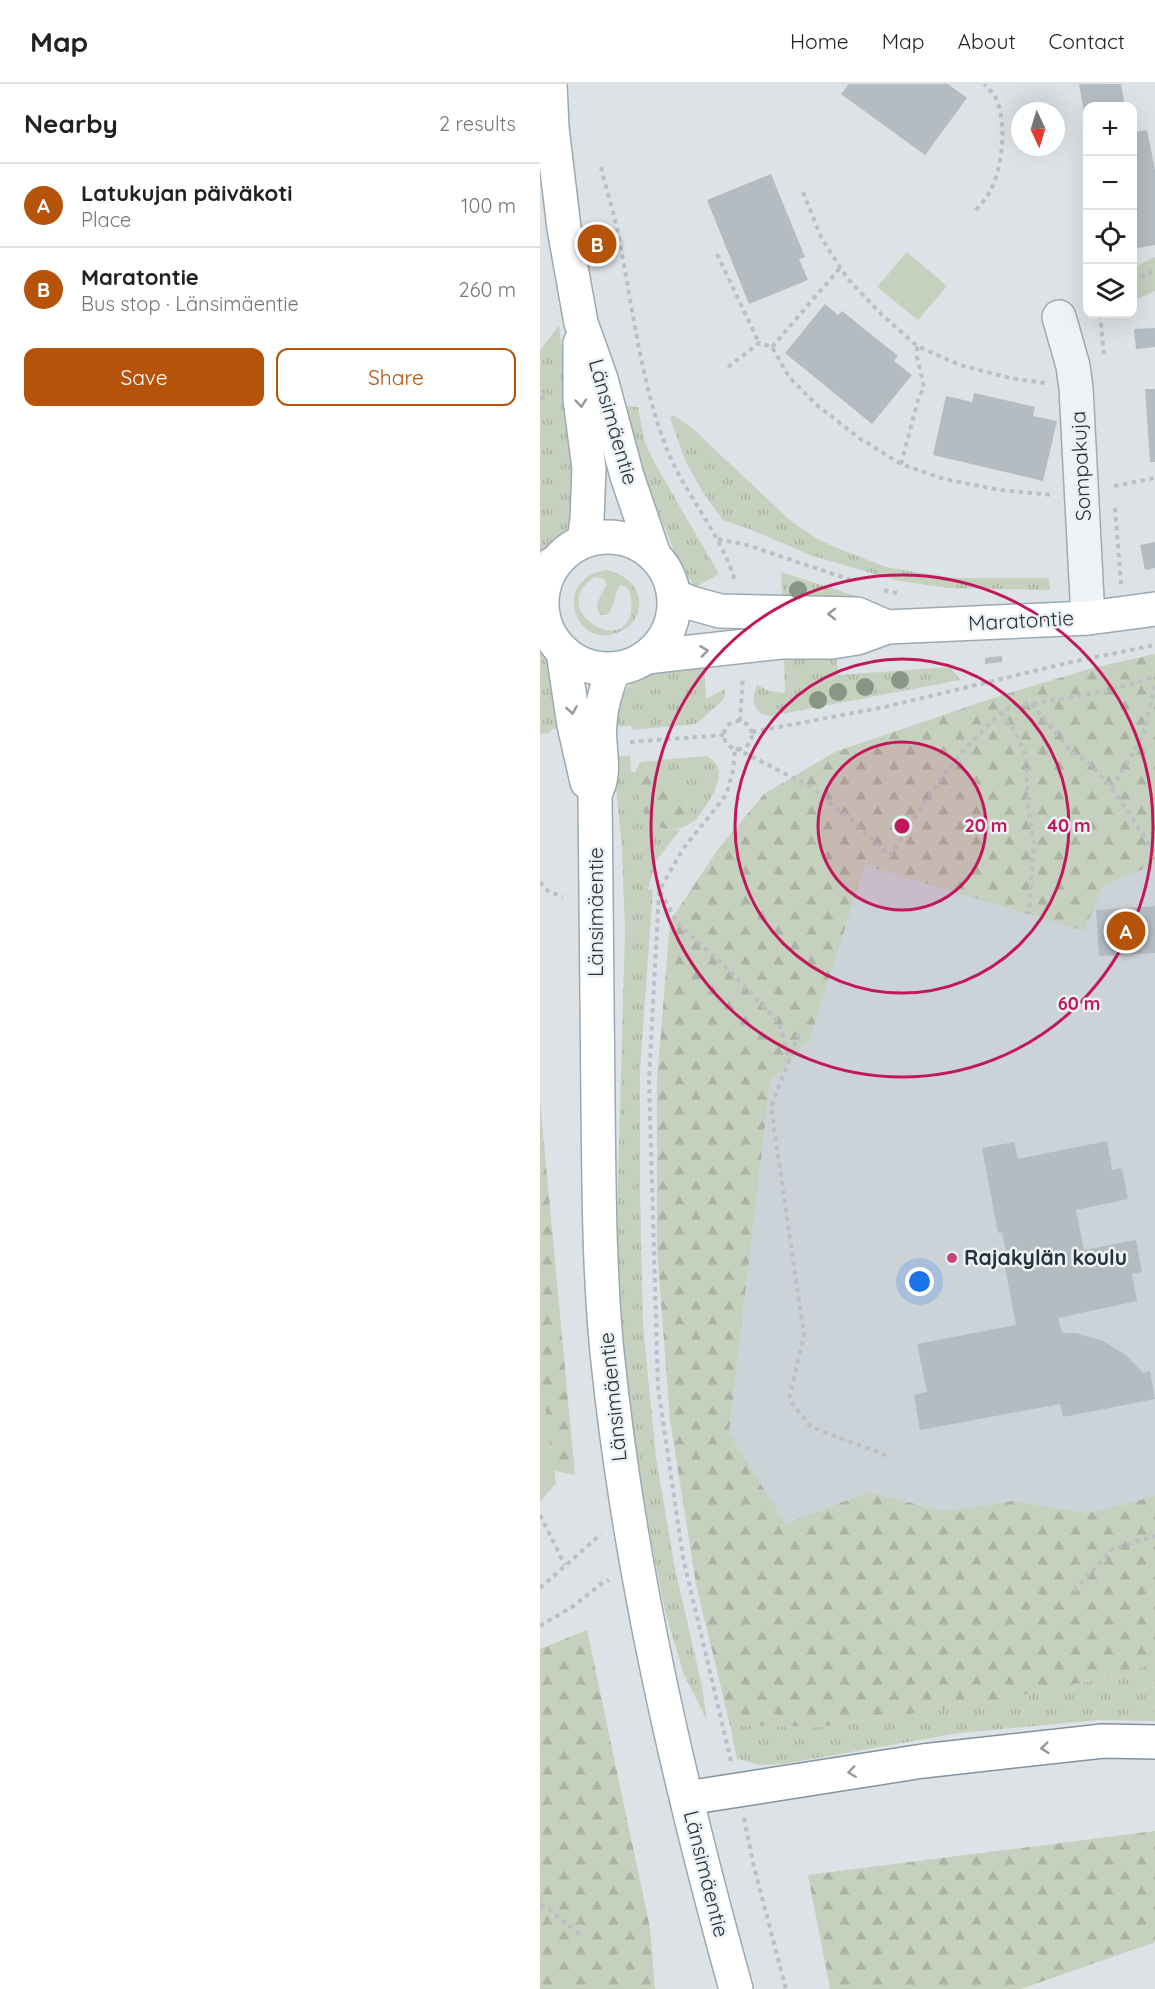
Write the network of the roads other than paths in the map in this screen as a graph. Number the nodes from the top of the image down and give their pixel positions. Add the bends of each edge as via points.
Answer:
1 (550, 84) edge
2 (1059, 316) dead end
3 (582, 323) junction
4 (584, 541) junction
5 (654, 555) junction
6 (547, 567) edge
7 (674, 596) junction
8 (1155, 609) edge
9 (1089, 618) junction
10 (542, 623) edge
11 (887, 627) junction
12 (563, 652) junction
13 (646, 657) junction
14 (614, 669) junction
15 (595, 793) junction
16 (1155, 1742) edge
17 (687, 1798) junction
18 (736, 1989) edge

1 - 3 main road, Länsimäentie via 564,228
2 - 9 street, Sompakuja via 1076,388
3 -> 4 main road, Länsimäentie via 580,399 589,468
3 - 5 main road, Länsimäentie
4 - 5 main road via 621,538
4 - 6 main road
5 - 7 main road via 664,567
6 - 10 main road
11 -> 7 main road, Maratontie via 857,614 720,611
7 - 13 main road via 665,636
8 - 9 main road, Maratontie
9 - 11 main road, Maratontie
10 - 12 main road
13 -> 11 main road, Maratontie via 781,642 832,642
12 - 14 main road via 586,666
12 -> 15 main road, Länsimäentie via 585,778
13 - 14 main road
14 - 15 main road, Länsimäentie via 606,687 599,725 601,777
15 - 17 main road, Länsimäentie via 599,1213 607,1348 627,1512
16 -> 17 main road via 1103,1741 946,1759
17 - 18 main road, Länsimäentie

